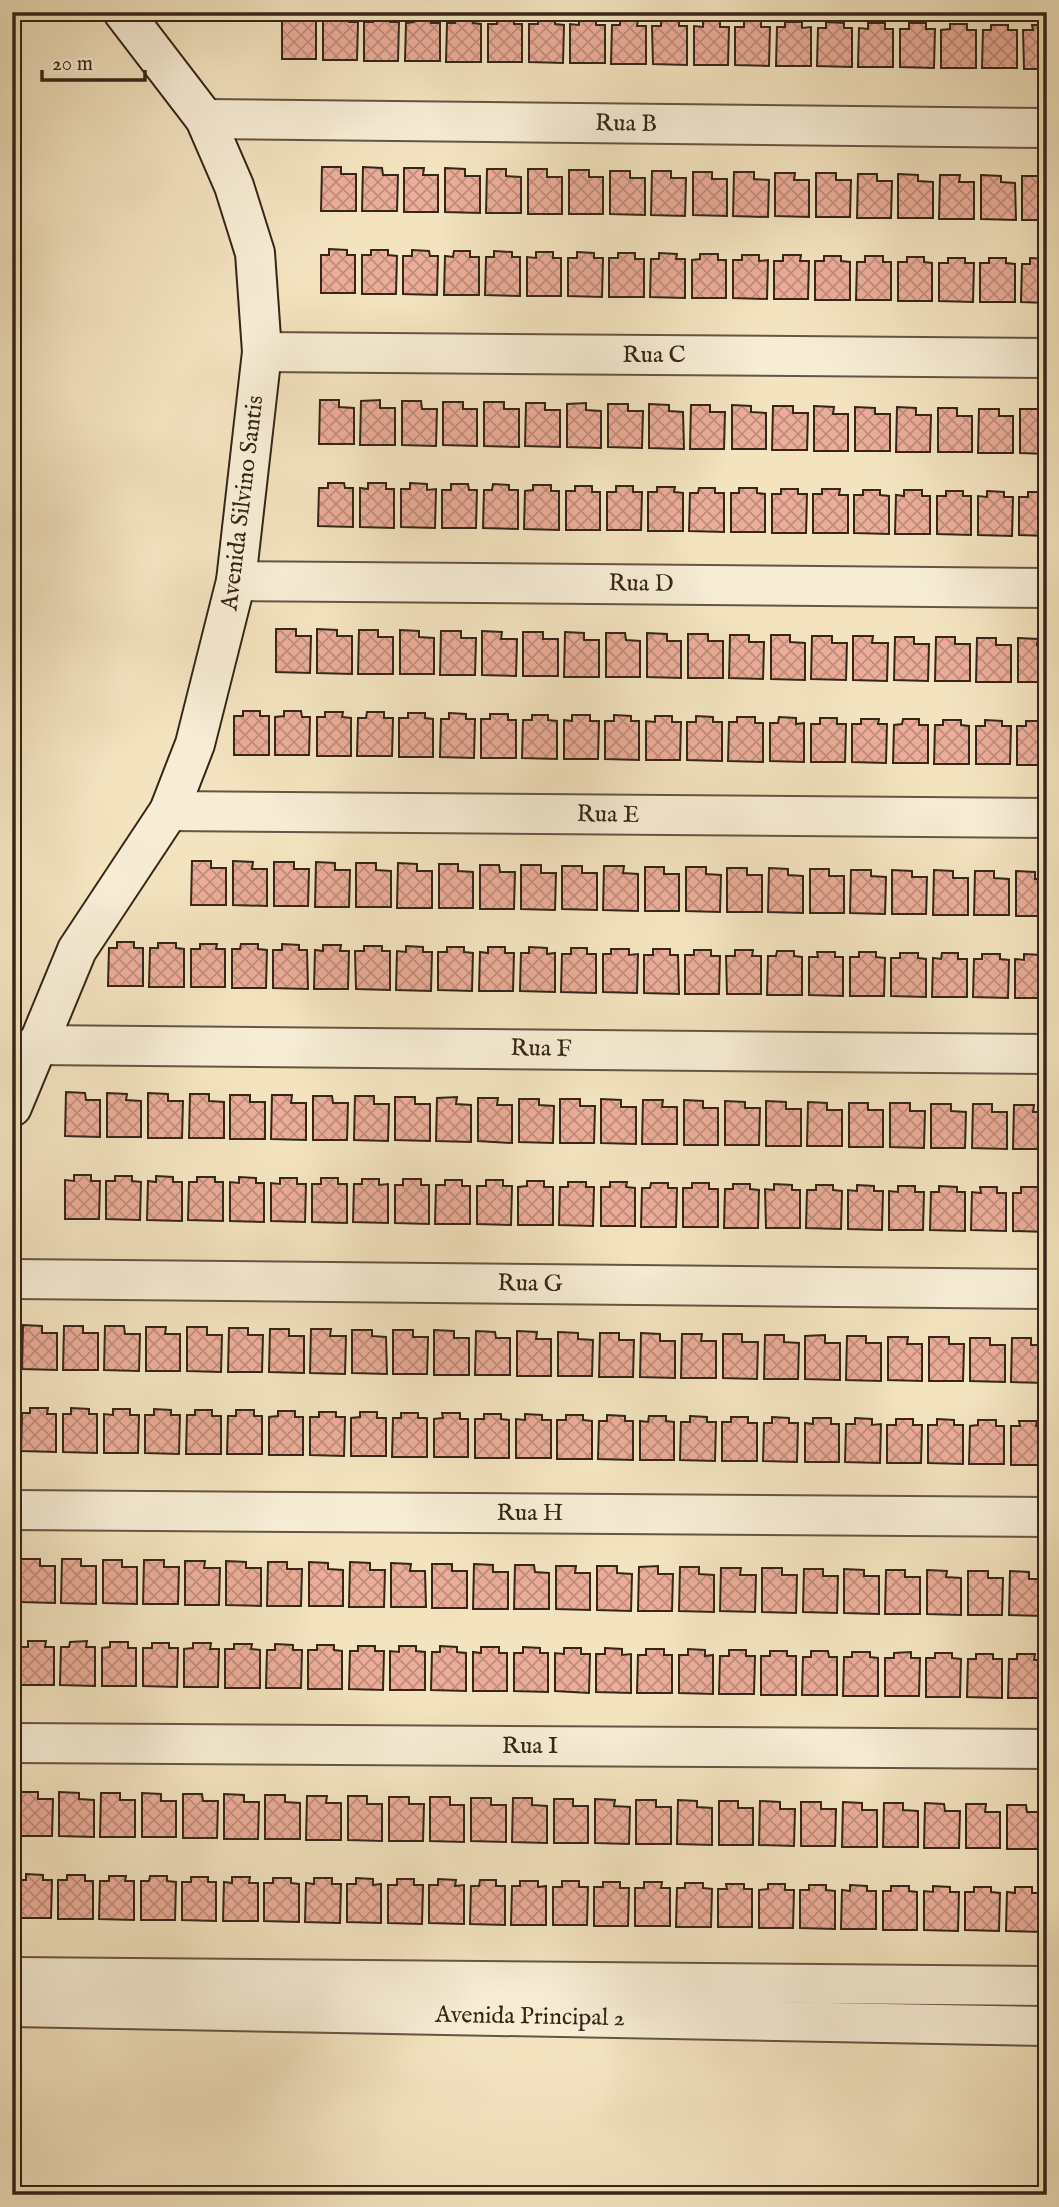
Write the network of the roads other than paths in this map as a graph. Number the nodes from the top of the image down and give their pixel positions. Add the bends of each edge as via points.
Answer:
1 (123, 12) edge
2 (205, 120) junction
3 (1047, 128) edge
4 (262, 352) junction
5 (1047, 358) edge
6 (236, 581) junction
7 (1047, 588) edge
8 (169, 811) junction
9 (1047, 818) edge
10 (36, 1045) junction
11 (1047, 1054) edge
12 (12, 1107) edge
13 (12, 1279) edge
14 (1047, 1289) edge
15 (12, 1510) edge
16 (1047, 1517) edge
17 (12, 1743) edge
18 (1047, 1749) edge
19 (12, 1977) edge
20 (1047, 1986) edge
21 (12, 2007) edge
22 (1047, 2026) edge

1 - 2 street, Avenida Silvino Santis
2 - 3 street, Rua B
2 - 4 street, Avenida Silvino Santis via 234,187 255,253
4 - 5 street, Rua C
4 - 6 street, Avenida Silvino Santis
6 - 7 street, Rua D
6 - 8 street, Avenida Silvino Santis via 195,744
8 - 9 street, Rua E
8 - 10 street, Avenida Silvino Santis via 76,950
10 - 11 street, Rua F
10 - 12 street, Avenida Silvino Santis
13 - 14 street, Rua G
15 - 16 street, Rua H
17 - 18 street, Rua I
19 - 20 street, Avenida Principal 2
21 - 22 street, Avenida Principal 2

